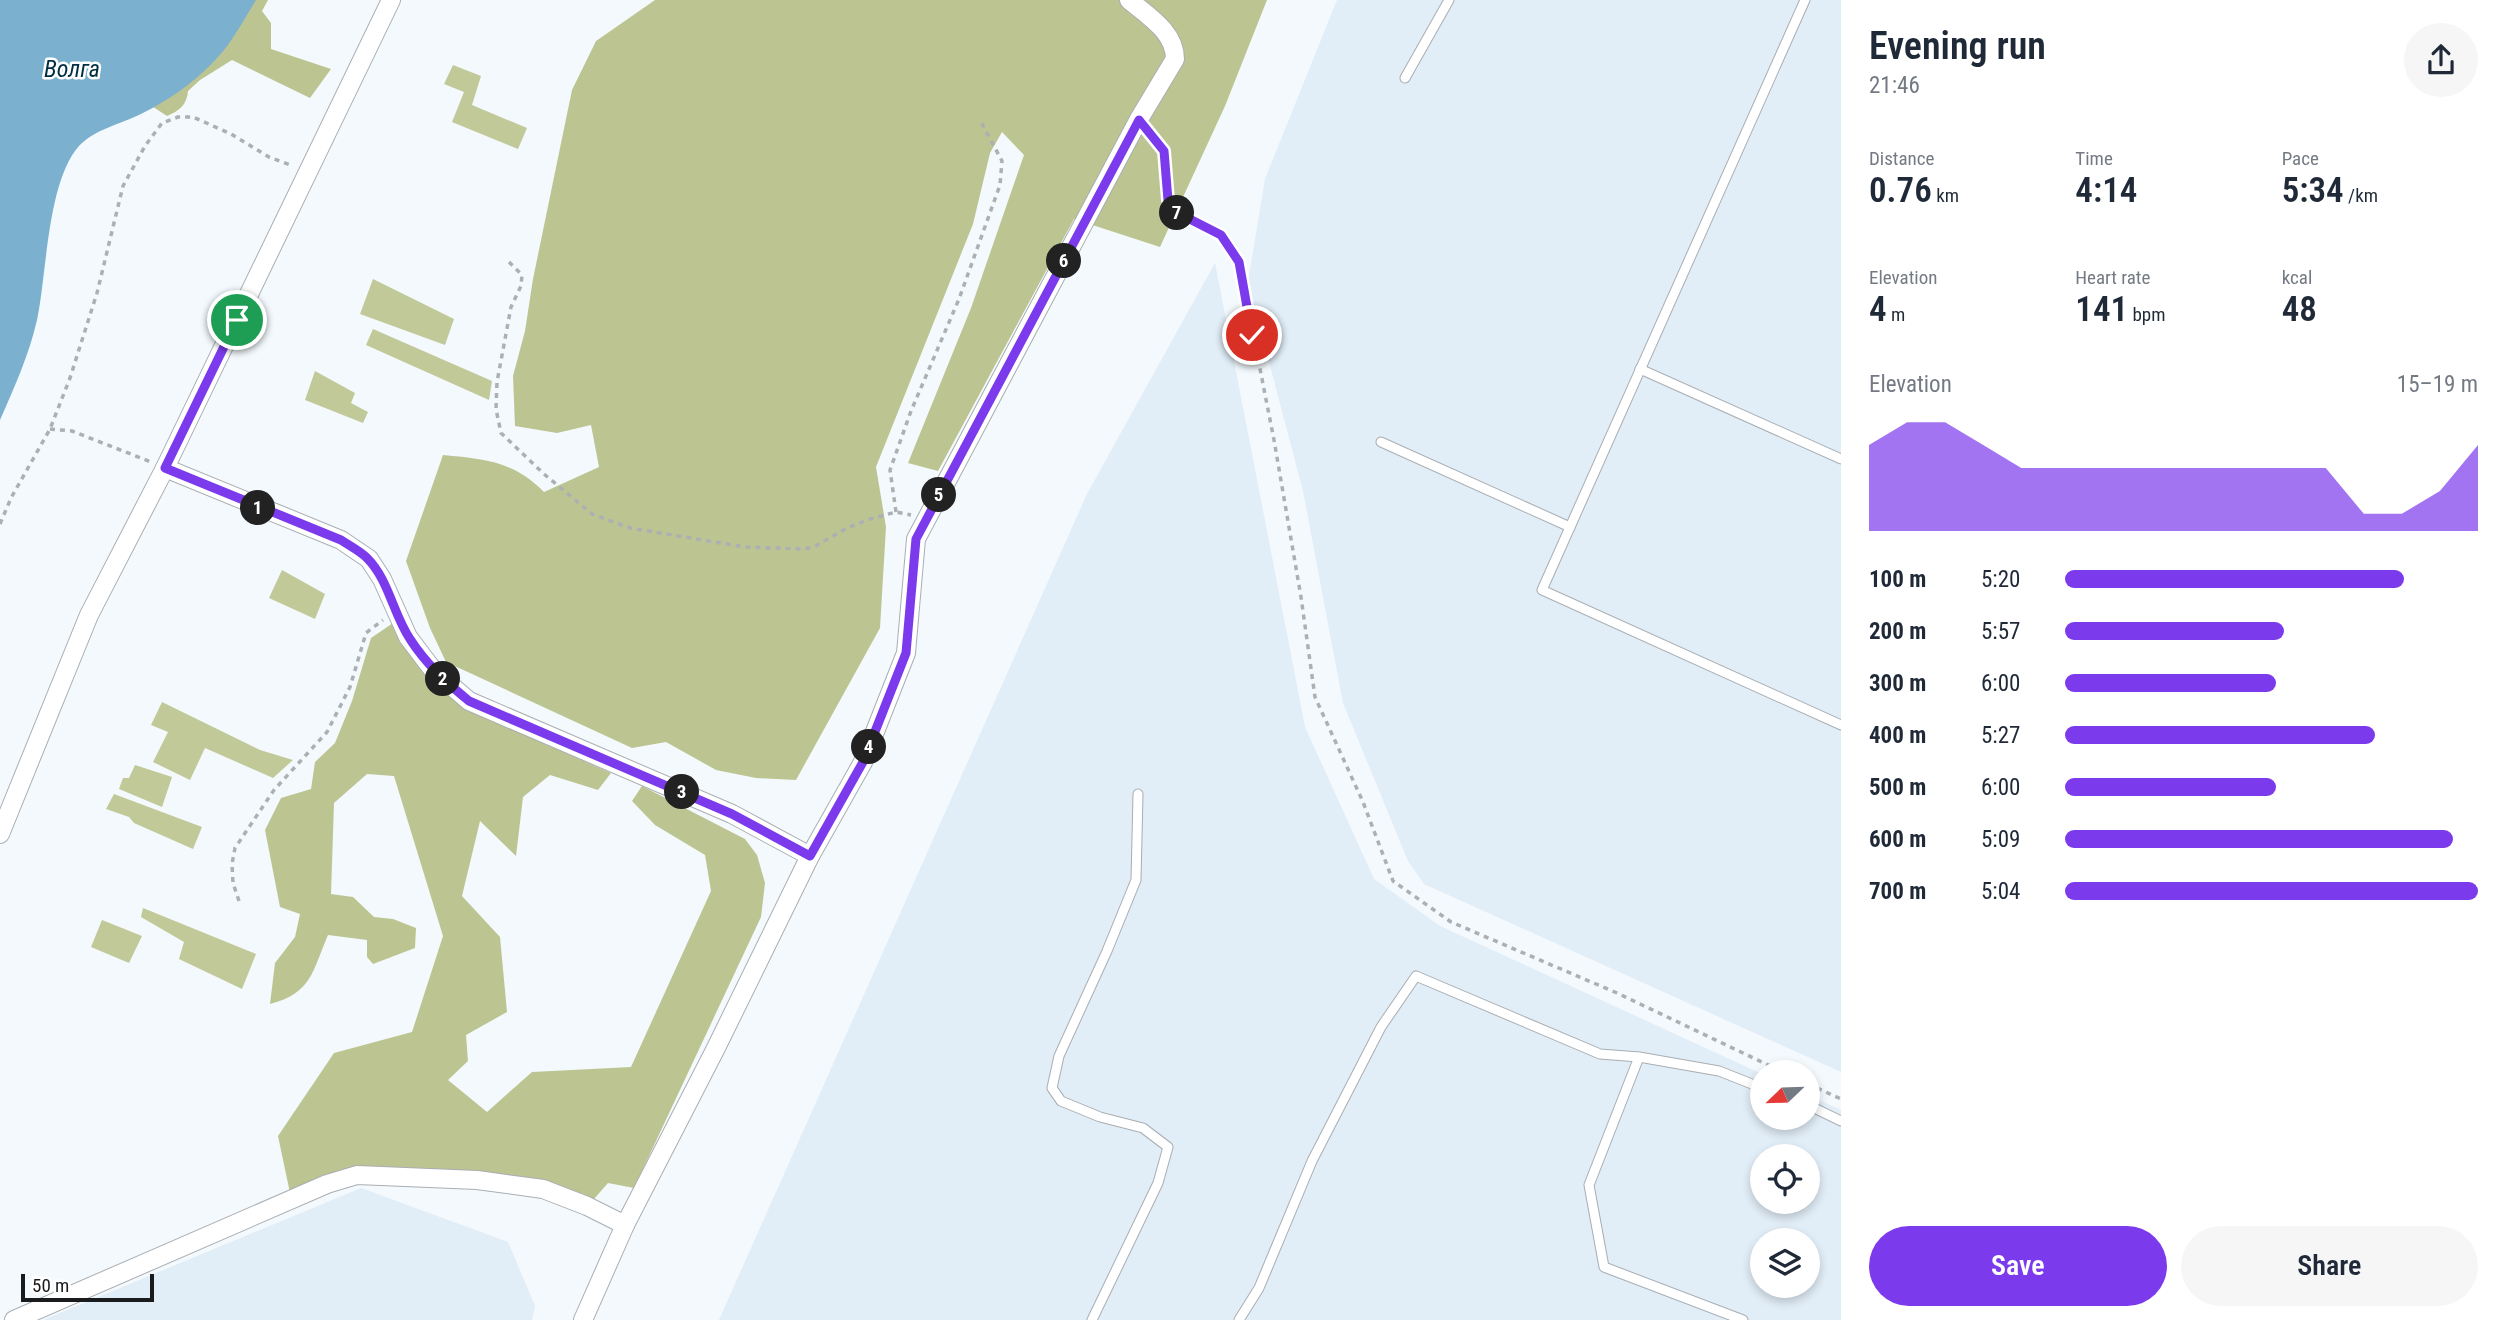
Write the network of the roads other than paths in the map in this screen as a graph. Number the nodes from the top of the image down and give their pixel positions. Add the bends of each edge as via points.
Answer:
1 (391, 0) edge
2 (1129, 0) edge
3 (1449, 0) edge
4 (1805, 0) edge
5 (1405, 78) dead end
6 (1640, 369) junction
7 (1381, 442) dead end
8 (1841, 459) edge
9 (165, 468) junction
10 (1570, 527) junction
11 (1841, 724) edge
12 (1138, 794) dead end
13 (0, 834) edge
14 (810, 856) junction
15 (1639, 1058) junction
16 (1750, 1083) edge
17 (1820, 1111) edge
18 (1841, 1121) edge
19 (625, 1225) junction
20 (1094, 1319) edge
21 (14, 1320) edge
22 (583, 1320) edge
23 (1239, 1320) edge
24 (1743, 1320) edge

1 - 9 street
2 - 14 street via 1169,35 1175,59 916,539 906,653 863,762
3 - 5 lane
4 - 6 lane
6 - 8 lane
6 - 10 lane
7 - 10 lane
9 - 13 street via 89,615
9 - 14 street via 341,540 369,559 408,637 433,670 469,701 732,814
10 - 11 lane via 1542,590
12 - 20 lane via 1136,880 1059,1056 1052,1088 1061,1101 1143,1128 1168,1147 1158,1183
14 - 19 street
15 - 16 lane via 1719,1071
15 - 23 lane via 1600,1055 1416,976 1381,1027 1312,1161 1259,1288
15 - 24 lane via 1589,1185 1604,1268
17 - 18 lane
19 - 21 street via 543,1189 477,1180 357,1175
19 - 22 street

